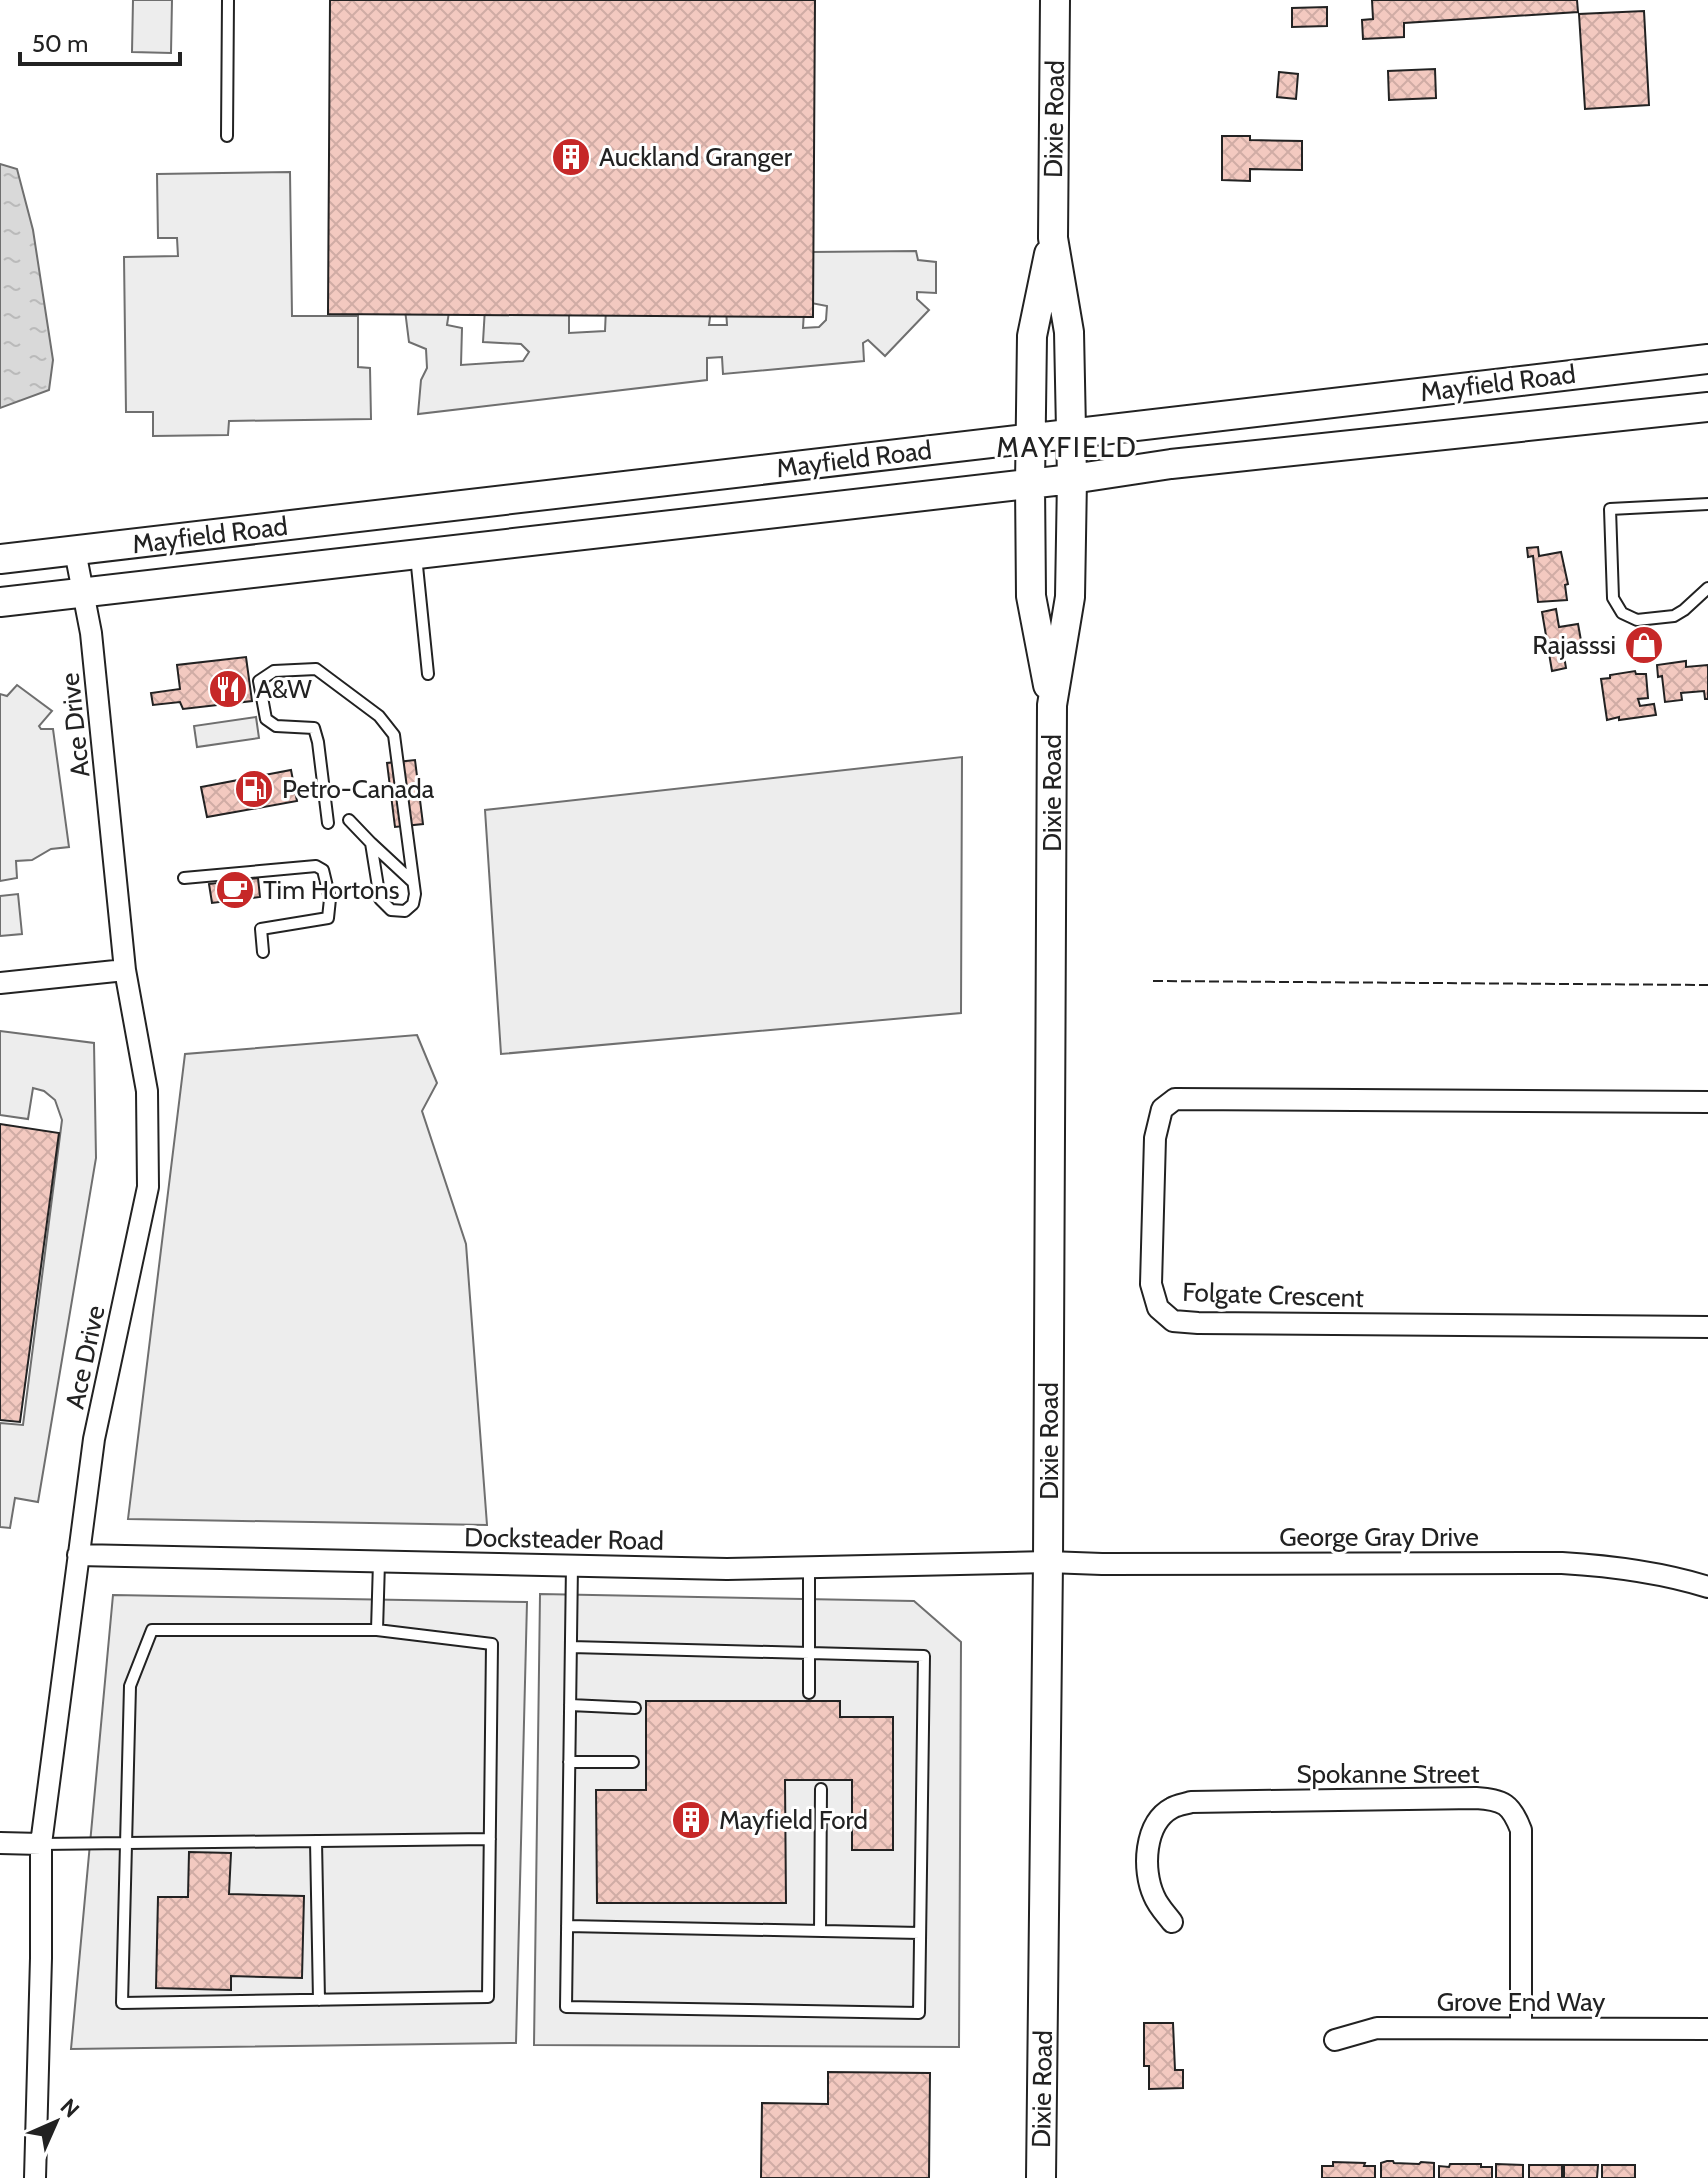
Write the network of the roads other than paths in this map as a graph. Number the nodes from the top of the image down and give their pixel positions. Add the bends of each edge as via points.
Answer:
1 (228, 0) edge
2 (1055, 0) edge
3 (227, 136) dead end
4 (1053, 238) junction
5 (1708, 359) edge
6 (1708, 407) edge
7 (1071, 434) junction
8 (1031, 439) junction
9 (1072, 479) junction
10 (1030, 484) junction
11 (1708, 504) edge
12 (75, 551) junction
13 (416, 554) junction
14 (0, 559) edge
15 (1708, 588) edge
16 (84, 593) junction
17 (0, 602) edge
18 (428, 674) dead end
19 (1052, 705) junction
20 (349, 820) dead end
21 (328, 823) dead end
22 (371, 843) junction
23 (184, 878) dead end
24 (413, 883) junction
25 (263, 952) dead end
26 (125, 970) junction
27 (0, 983) edge
28 (1708, 1102) edge
29 (1708, 1327) edge
30 (78, 1555) junction
31 (379, 1562) junction
32 (1048, 1562) junction
33 (572, 1565) junction
34 (809, 1567) junction
35 (1708, 1587) edge
36 (377, 1630) junction
37 (571, 1647) junction
38 (809, 1653) junction
39 (809, 1693) dead end
40 (570, 1705) junction
41 (635, 1708) dead end
42 (569, 1762) junction
43 (633, 1762) dead end
44 (821, 1789) dead end
45 (490, 1839) junction
46 (316, 1841) junction
47 (0, 1843) edge
48 (126, 1843) junction
49 (41, 1844) junction
50 (1172, 1922) dead end
51 (567, 1926) junction
52 (820, 1931) junction
53 (920, 1933) junction
54 (319, 2000) junction
55 (1521, 2027) junction
56 (1708, 2029) edge
57 (1335, 2040) dead end
58 (35, 2178) edge
59 (1041, 2178) edge

1 - 3 lane
2 - 4 main road, Dixie Road
4 - 7 main road, Dixie Road via 1069,332
4 - 8 main road, Dixie Road via 1032,336
5 - 7 main road, Mayfield Road
6 - 9 main road, Mayfield Road
7 - 8 main road, Mayfield Road
7 - 9 main road, Dixie Road
8 - 10 main road, Dixie Road
8 - 12 main road, Mayfield Road
9 - 10 main road, Mayfield Road
9 - 19 main road, Dixie Road via 1070,597
10 - 13 main road, Mayfield Road
10 - 19 main road, Dixie Road via 1031,596
11 - 15 lane via 1610,509 1613,598 1622,613 1637,620 1674,616
12 - 14 main road, Mayfield Road
12 - 16 street, Ace Drive
13 - 16 main road, Mayfield Road
13 - 18 lane
16 - 17 main road, Mayfield Road
16 - 26 street, Ace Drive
19 - 32 main road, Dixie Road
20 - 22 lane
21 - 24 lane via 314,728 276,726 266,719 259,681 274,671 316,669 379,716 394,735
22 - 24 lane
22 - 24 lane via 380,899 391,910 405,911 413,904
23 - 25 lane via 316,866 323,870 328,918 261,929
26 - 27 street
26 - 30 street, Ace Drive via 147,1091 148,1187 94,1439
28 - 29 street, Folgate Crescent via 1175,1099 1162,1109 1155,1138 1151,1284 1158,1308 1173,1321 1198,1323
30 - 31 street, Docksteader Road
30 - 49 street, Ace Drive
31 - 33 street, Docksteader Road
31 - 36 lane
32 - 34 street, Docksteader Road
32 - 35 street, George Gray Drive via 1562,1563 1611,1566
32 - 59 main road, Dixie Road
33 - 34 street, Docksteader Road
33 - 37 lane
34 - 38 lane
36 - 45 lane via 492,1644
36 - 48 lane via 152,1630 130,1686
37 - 38 lane
37 - 40 lane
38 - 39 lane
38 - 53 lane via 924,1656
40 - 41 lane
40 - 42 lane
42 - 43 lane
42 - 51 lane
44 - 52 lane
45 - 46 lane
45 - 54 lane via 488,1997
46 - 48 lane
46 - 54 lane
47 - 49 street
48 - 49 lane
48 - 54 lane via 122,2003
49 - 58 street, Ace Drive
50 - 55 street, Spokanne Street via 1153,1894 1146,1858 1151,1833 1171,1808 1191,1802 1493,1799 1506,1804 1521,1830
51 - 52 lane
51 - 53 lane via 566,2007 919,2013
52 - 53 lane
55 - 56 street, Grove End Way
55 - 57 street, Grove End Way via 1377,2028

